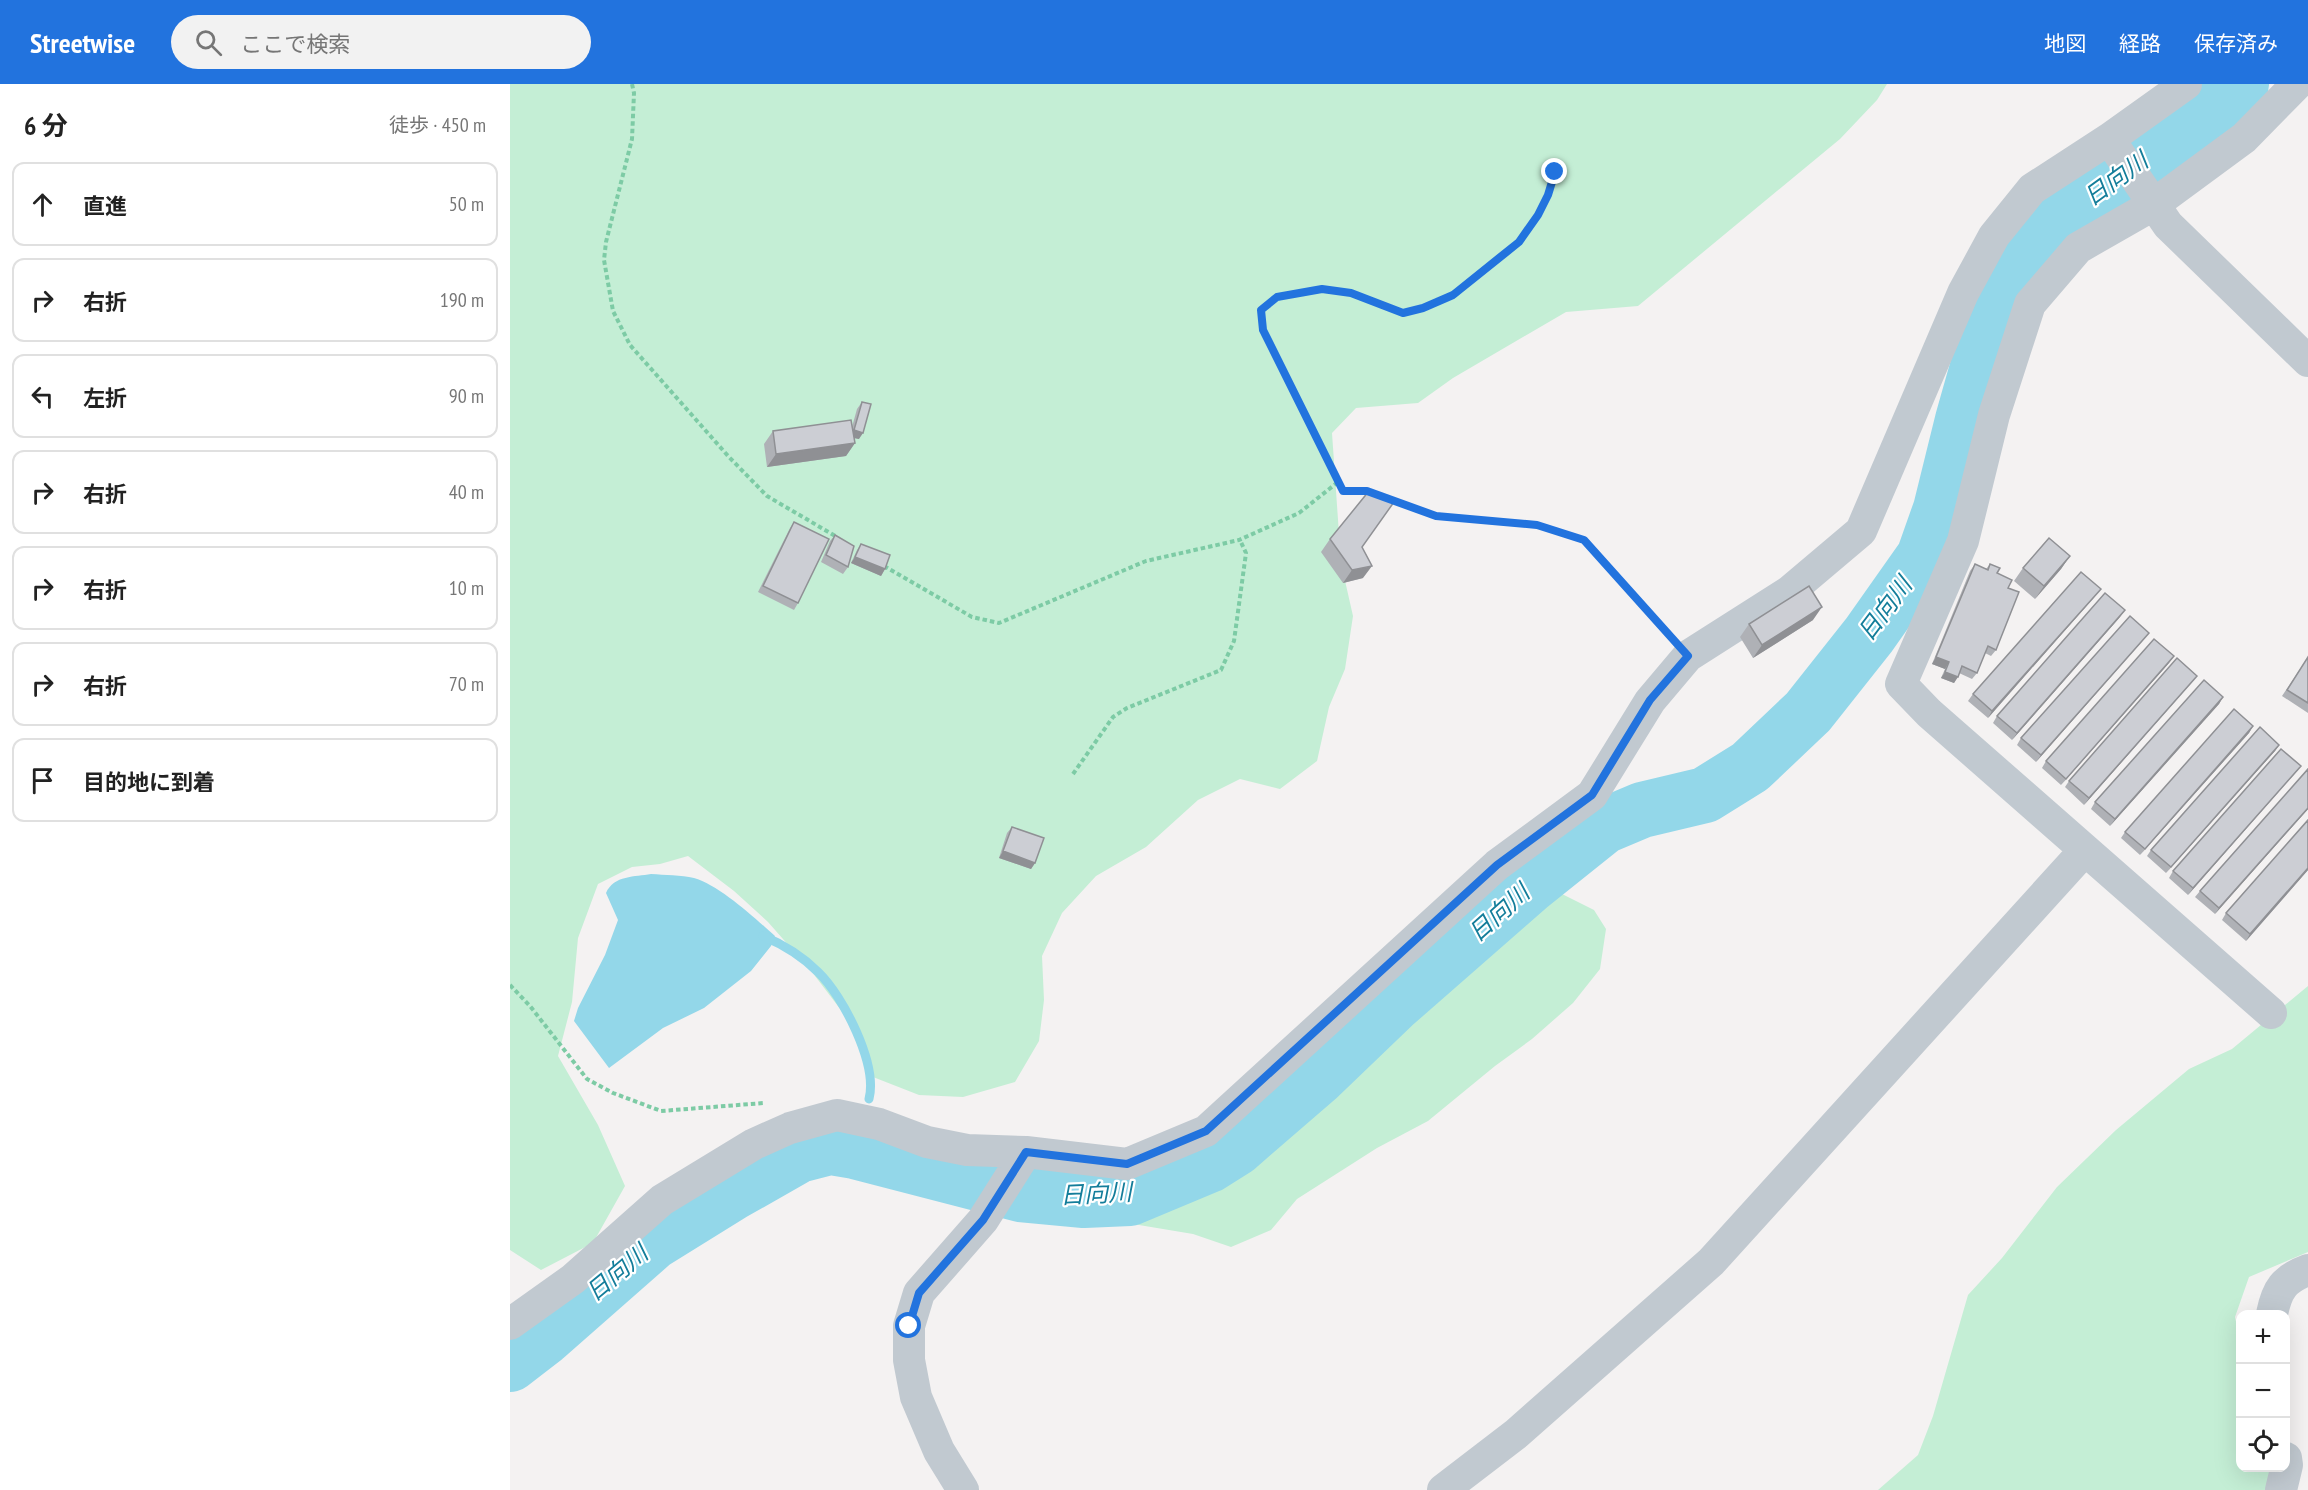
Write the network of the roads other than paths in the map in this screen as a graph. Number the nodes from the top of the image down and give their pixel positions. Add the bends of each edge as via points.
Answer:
1 (2186, 84) edge
2 (2296, 84) edge
3 (2109, 139) junction
4 (2153, 205) junction
5 (2308, 361) edge
6 (2085, 850) junction
7 (2271, 1013) dead end
8 (1026, 1152) junction
9 (2308, 1270) edge
10 (2273, 1310) edge
11 (510, 1324) edge
12 (2285, 1472) edge
13 (963, 1490) edge
14 (1443, 1490) edge
15 (2281, 1490) edge

1 - 3 street
2 - 4 street via 2244,138
3 - 4 street
3 - 8 street via 2032,189 1994,236 1963,293 1861,531 1790,591 1688,656 1650,700 1592,795 1497,865 1206,1131 1127,1164
4 - 5 street via 2168,225
4 - 6 street via 2078,248 2030,304 1994,415 1963,541 1901,684
6 - 7 street
6 - 14 street via 1711,1262 1516,1434
8 - 11 street via 967,1150 837,1115 790,1128 754,1144 662,1200 573,1279
8 - 13 street via 983,1220 919,1293 909,1326 909,1360 916,1397 939,1451
9 - 10 street via 2290,1277 2275,1299
12 - 15 street

